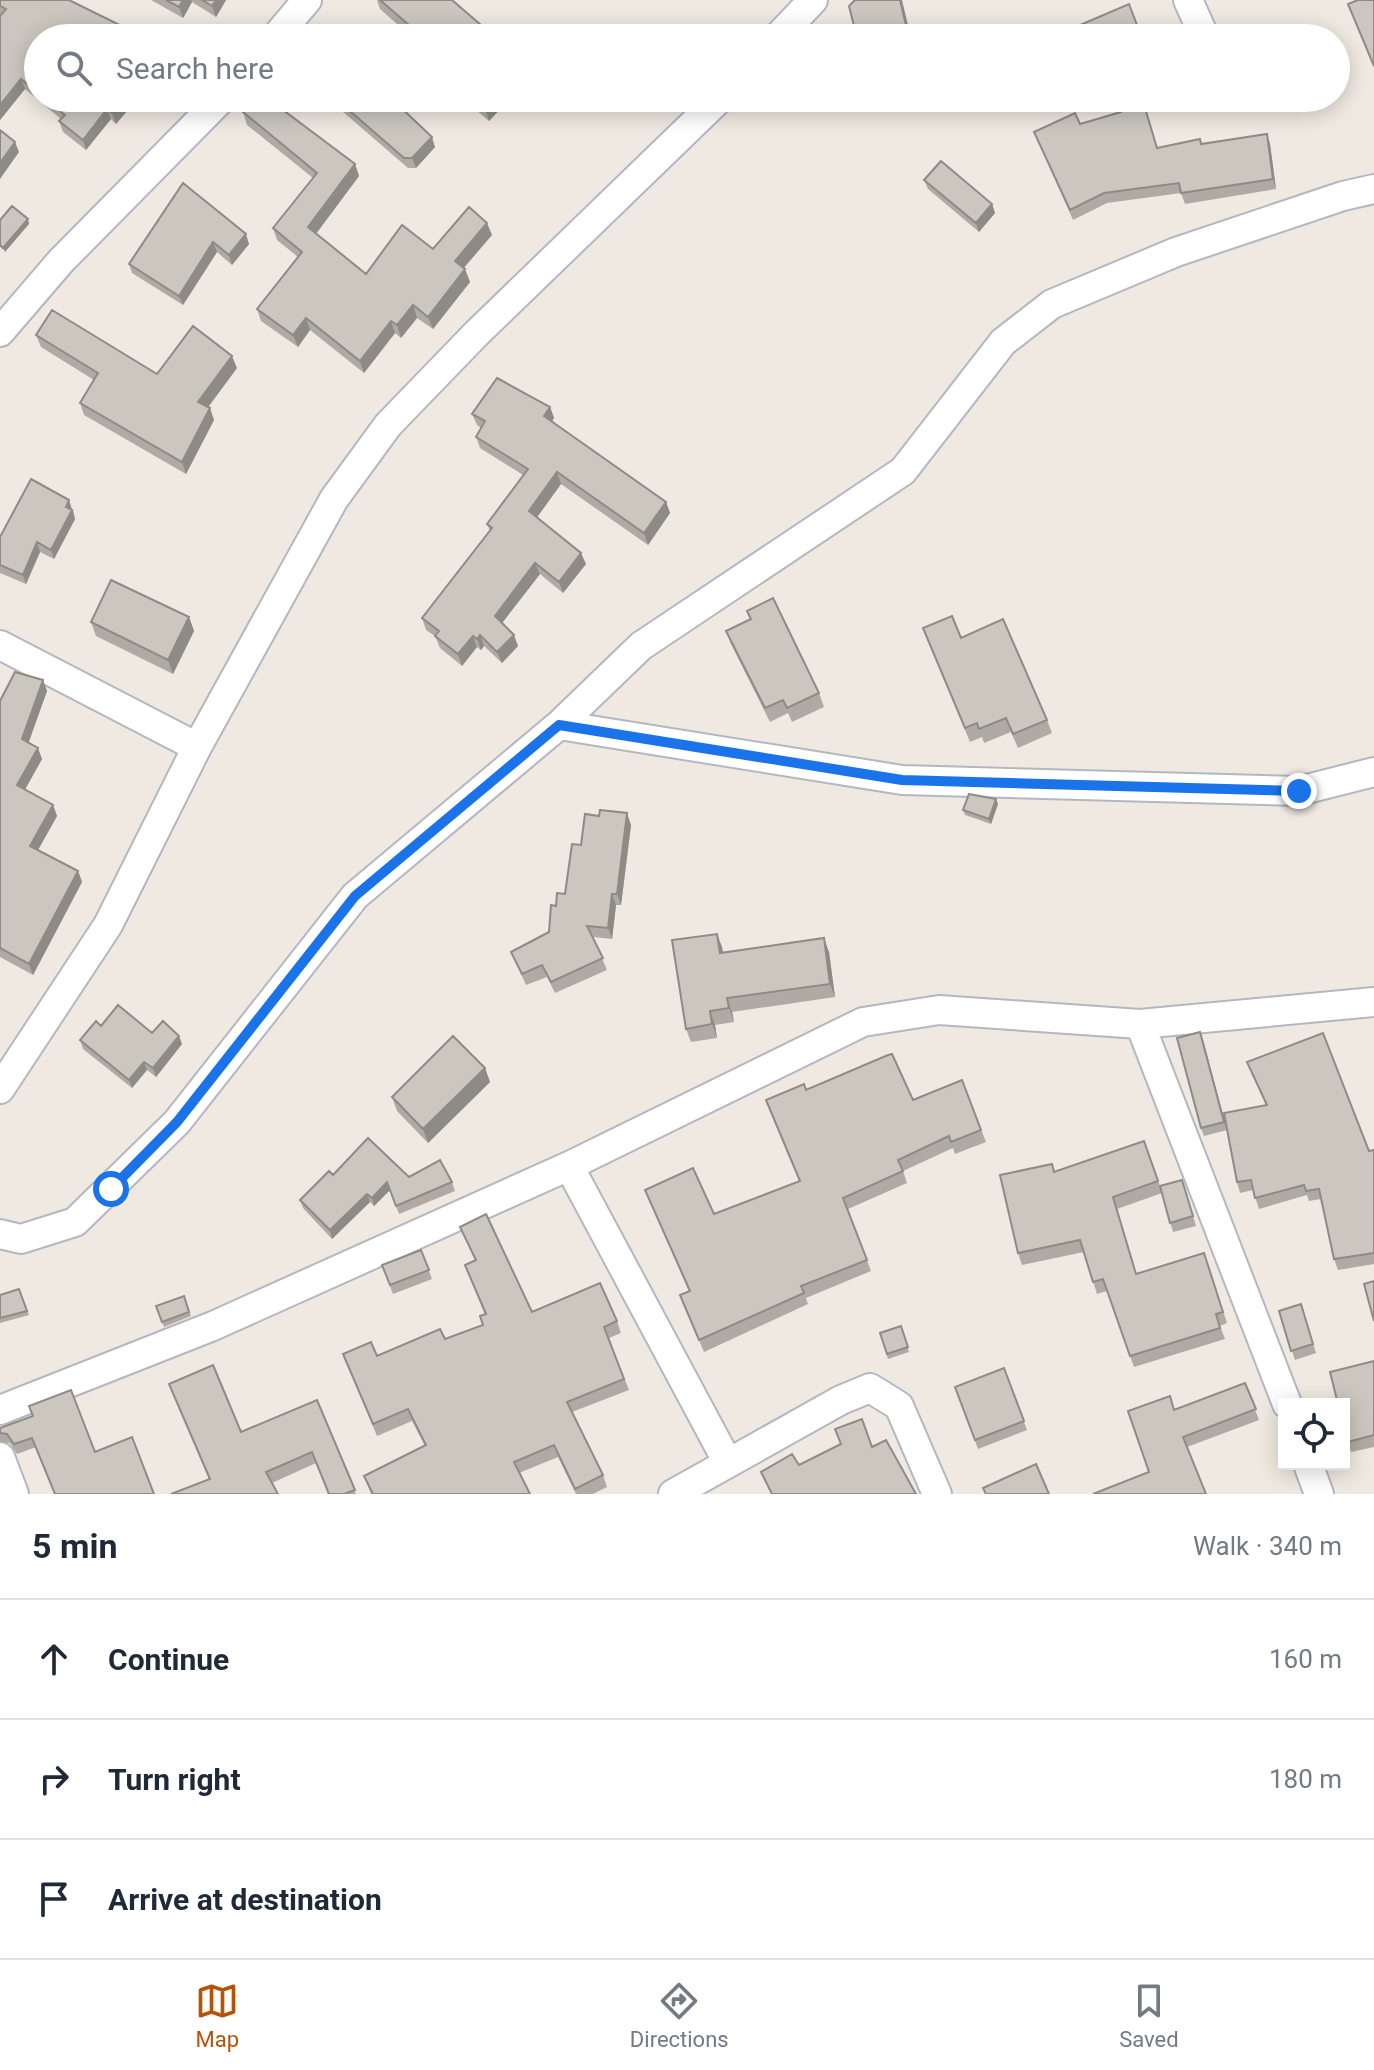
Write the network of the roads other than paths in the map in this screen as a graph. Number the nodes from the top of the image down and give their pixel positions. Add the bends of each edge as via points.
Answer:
1 (307, 0) edge
2 (813, 0) edge
3 (1188, 0) edge
4 (287, 24) edge
5 (790, 24) edge
6 (1199, 24) edge
7 (208, 112) edge
8 (706, 112) edge
9 (1374, 189) edge
10 (0, 332) edge
11 (0, 645) edge
12 (559, 725) junction
13 (197, 747) junction
14 (1374, 772) edge
15 (1374, 1002) edge
16 (1140, 1024) junction
17 (8, 1060) edge
18 (0, 1089) edge
19 (569, 1166) junction
20 (0, 1234) edge
21 (1285, 1398) edge
22 (0, 1410) edge
23 (0, 1457) edge
24 (728, 1463) junction
25 (1310, 1470) edge
26 (14, 1494) edge
27 (673, 1494) edge
28 (937, 1494) edge
29 (1319, 1494) edge

1 - 4 street
2 - 5 street
3 - 6 street
7 - 10 street via 61,261
8 - 13 street via 388,425 334,499
9 - 12 street via 1176,252 1052,304 1003,342 903,471 641,646
11 - 13 street
12 - 14 street via 902,780 1299,791
12 - 20 street via 355,896 177,1122 75,1222 21,1239
13 - 17 street via 108,925
15 - 16 street
16 - 19 street via 939,1010 863,1022
16 - 21 street
17 - 18 street
19 - 22 street via 213,1326
19 - 24 street
23 - 26 street
24 - 27 street
24 - 28 street via 870,1388 899,1406
25 - 29 street

